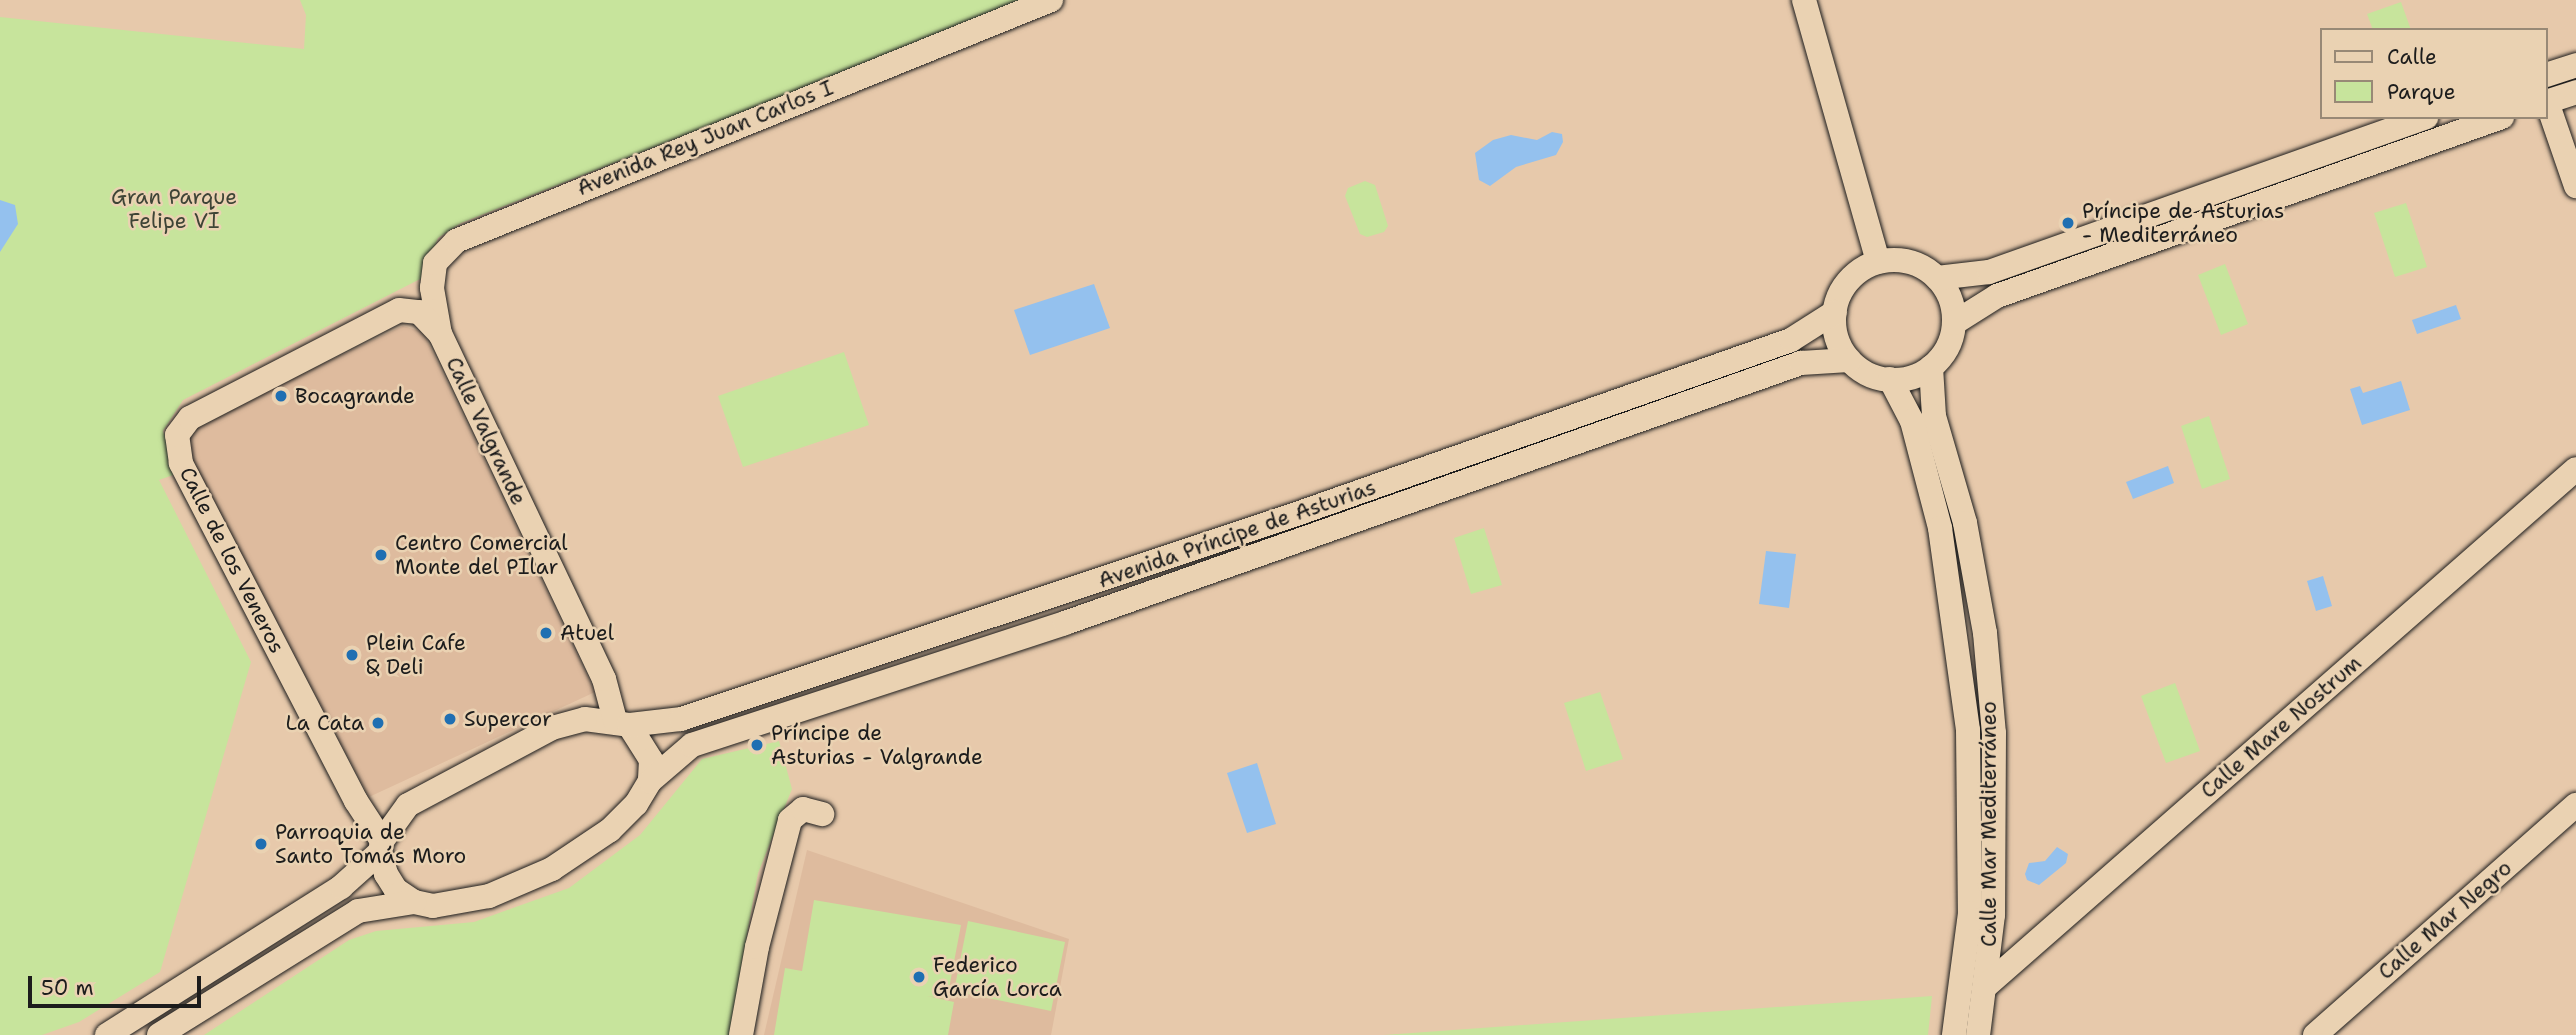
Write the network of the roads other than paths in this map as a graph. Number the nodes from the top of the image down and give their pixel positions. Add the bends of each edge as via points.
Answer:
1 (1051, 0) edge
2 (1804, 0) edge
3 (2576, 65) edge
4 (2548, 74) edge
5 (2576, 92) edge
6 (2548, 102) edge
7 (2548, 105) edge
8 (2420, 119) edge
9 (2496, 119) edge
10 (2576, 186) edge
11 (1878, 262) junction
12 (1937, 278) junction
13 (1835, 312) junction
14 (1954, 323) junction
15 (440, 334) junction
16 (1849, 360) junction
17 (1931, 367) junction
18 (1890, 379) junction
19 (2576, 468) edge
20 (622, 723) junction
21 (650, 781) junction
22 (2576, 805) edge
23 (822, 814) dead end
24 (381, 847) junction
25 (414, 902) junction
26 (1986, 986) junction
27 (107, 1035) edge
28 (159, 1035) edge
29 (741, 1035) edge
30 (1954, 1035) edge
31 (1978, 1035) edge
32 (2315, 1035) edge

1 - 15 street, Avenida Rey Juan Carlos I via 456,241 435,263 432,288
2 - 11 street
3 - 4 street
5 - 6 street
7 - 10 street
8 - 12 street via 1989,272
9 - 14 street via 1997,296
11 - 12 street via 1909,262
11 - 13 street via 1849,280
12 - 14 street via 1950,299
13 - 16 street via 1835,329
13 - 20 street, Avenida Príncipe de Asturias via 1791,340 1303,512 681,719
14 - 17 street via 1947,347
15 - 20 street, Calle Valgrande
15 - 24 street, Calle de los Veneros via 419,312 399,310 190,418 177,435 181,463
16 - 18 street via 1875,377
16 - 21 street, Avenida Príncipe de Asturias via 1801,363 1078,618 692,745
17 - 18 street via 1905,379
17 - 26 street, Calle Mar Mediterráneo via 1934,416 1965,523 1985,633 1994,733 1993,915
18 - 30 street, Calle Mar Mediterráneo via 1912,421 1940,528 1968,730 1970,913
19 - 26 street, Calle Mare Nostrum
20 - 21 street, Calle Valgrande via 651,760
20 - 24 street, Avenida Príncipe de Asturias via 585,719 552,728 457,776 408,805
21 - 25 street, Avenida Príncipe de Asturias via 636,804 610,830 552,869 489,896 453,905
22 - 32 street, Calle Mar Negro
23 - 29 street via 803,809 790,820 757,947
24 - 25 street, Calle de los Veneros via 391,882
24 - 27 street, Avenida Príncipe de Asturias via 341,887
25 - 28 street, Avenida Príncipe de Asturias via 358,911
26 - 31 street, Calle Mar Mediterráneo

